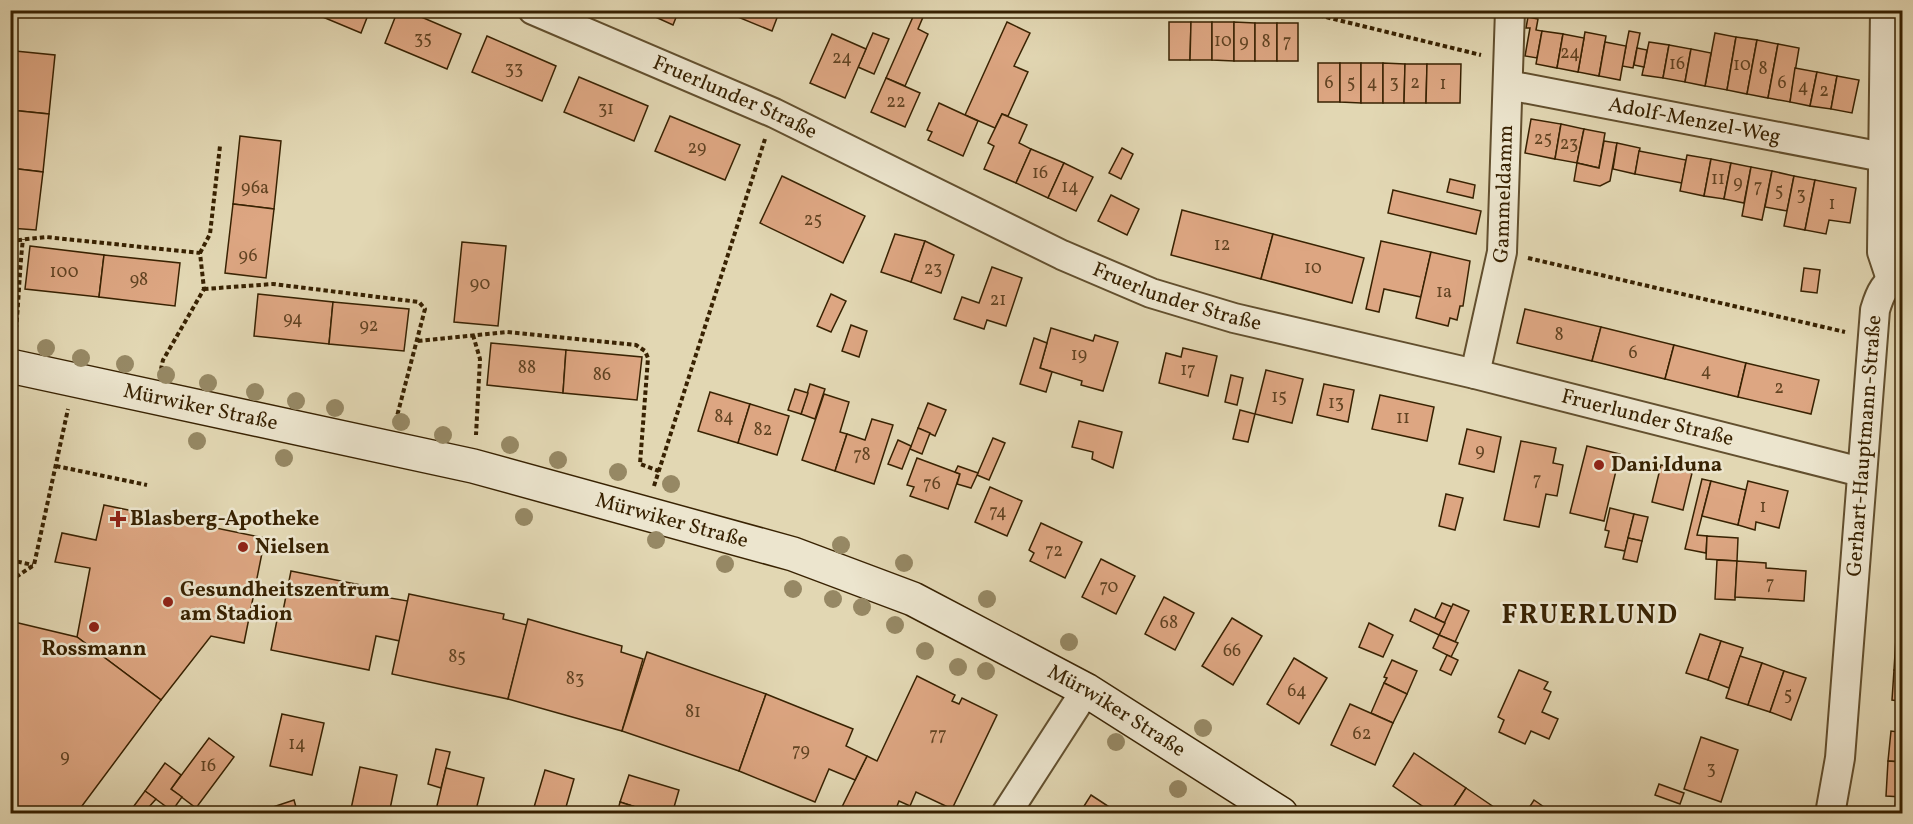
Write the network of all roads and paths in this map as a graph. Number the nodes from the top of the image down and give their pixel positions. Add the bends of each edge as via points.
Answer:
1 (533, 10) edge
2 (1296, 10) edge
3 (1510, 10) edge
4 (1885, 10) edge
5 (1508, 73) junction
6 (774, 113) junction
7 (220, 146) dead end
8 (1883, 157) junction
9 (23, 240) junction
10 (10, 241) edge
11 (1502, 252) junction
12 (200, 254) junction
13 (1897, 277) edge
14 (204, 289) junction
15 (473, 335) junction
16 (1872, 338) junction
17 (418, 341) junction
18 (12, 353) edge
19 (1475, 374) junction
20 (155, 396) junction
21 (64, 426) dead end
22 (389, 446) junction
23 (56, 466) junction
24 (473, 466) junction
25 (659, 471) junction
26 (1862, 472) junction
27 (147, 485) dead end
28 (646, 512) junction
29 (10, 560) edge
30 (34, 565) junction
31 (10, 580) edge
32 (1086, 690) junction
33 (1006, 813) edge
34 (1281, 813) edge
35 (1830, 813) edge

1 - 6 street, Fruerlunder Straße
2 - 5 path
3 - 5 street, Gammeldamm
4 - 8 street, Gerhart-Hauptmann-Straße
5 - 8 street, Adolf-Menzel-Weg
5 - 11 street, Gammeldamm
6 - 19 street, Fruerlunder Straße via 1062,255 1151,293 1234,318
6 - 25 path
7 - 12 path via 210,234
8 - 13 street, Gerhart-Hauptmann-Straße via 1882,252
9 - 10 path
9 - 12 path via 46,237
9 - 18 path via 18,283 21,295
11 - 16 path
11 - 19 street, Gammeldamm
12 - 14 path
13 - 16 street, Gerhart-Hauptmann-Straße via 1880,292
14 - 17 path via 273,284 408,298 425,309
14 - 20 path via 163,360
15 - 17 path
15 - 24 path via 480,359 480,391
15 - 25 path via 518,333 636,345 645,351 648,358 640,464
16 - 26 street, Gerhart-Hauptmann-Straße
17 - 22 path
18 - 20 main road, Mürwiker Straße
19 - 26 street, Fruerlunder Straße
20 - 22 main road, Mürwiker Straße
21 - 23 path
22 - 24 main road, Mürwiker Straße
23 - 27 path
23 - 30 path
24 - 28 main road, Mürwiker Straße
25 - 28 path
26 - 35 street, Gerhart-Hauptmann-Straße via 1840,758
28 - 32 main road, Mürwiker Straße via 792,554 913,599
29 - 30 path
30 - 31 path
32 - 33 street
32 - 34 main road, Mürwiker Straße

